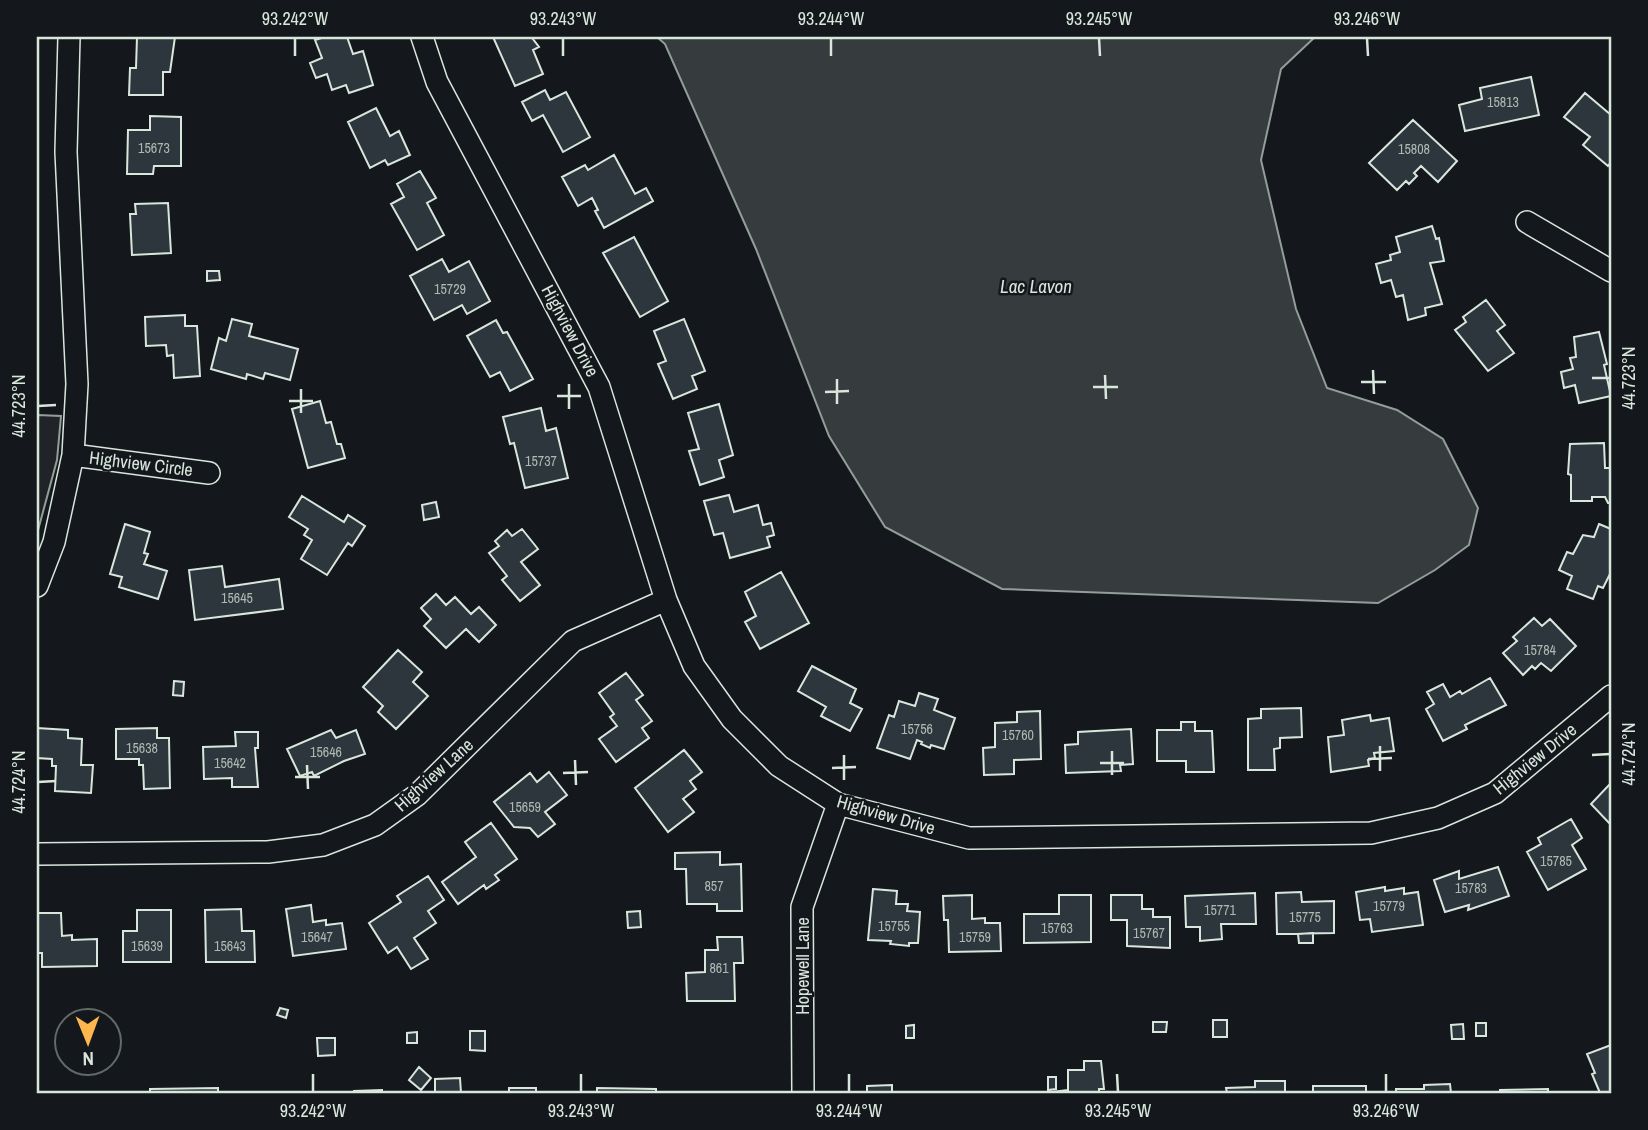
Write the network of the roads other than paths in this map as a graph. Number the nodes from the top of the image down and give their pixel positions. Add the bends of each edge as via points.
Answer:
1 (69, 37) edge
2 (422, 37) edge
3 (1527, 222) dead end
4 (1611, 271) edge
5 (73, 455) junction
6 (209, 472) dead end
7 (37, 586) edge
8 (666, 600) junction
9 (1611, 696) edge
10 (838, 804) junction
11 (37, 854) edge
12 (803, 1093) edge

1 - 5 street via 66,152 78,384
2 - 8 street, Highview Drive via 438,82 599,387
3 - 4 street
5 - 6 street, Highview Circle
5 - 7 street via 54,542
8 - 10 street, Highview Drive via 694,666 732,719 779,766
8 - 11 street, Highview Lane via 573,641 417,795 375,825 323,845 268,852
9 - 10 street, Highview Drive via 1495,793 1438,818 1371,833 969,838
10 - 12 street, Hopewell Lane via 803,907

